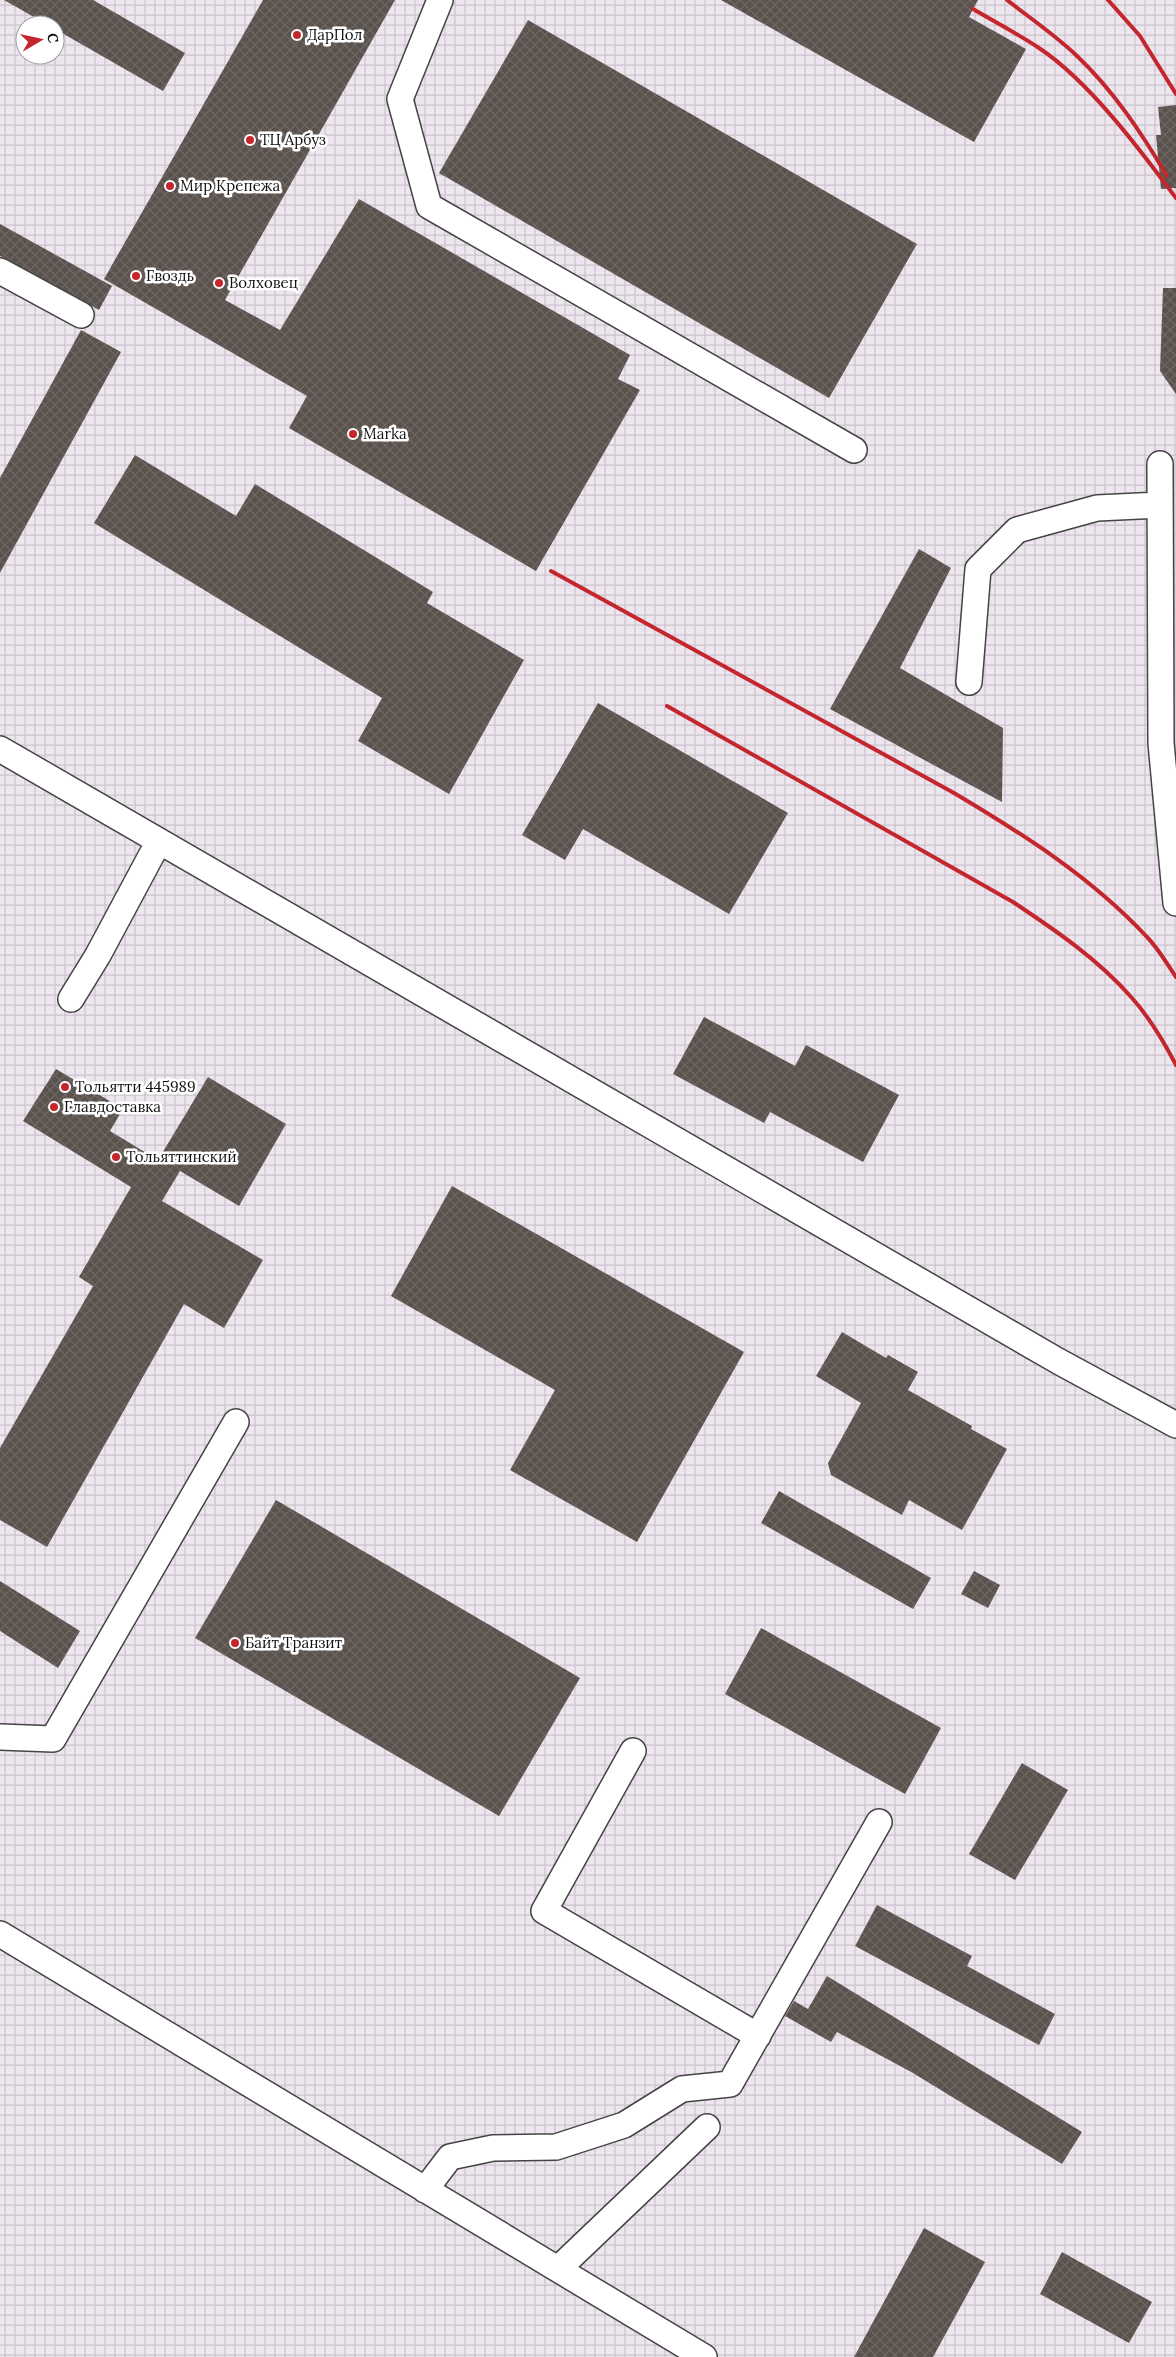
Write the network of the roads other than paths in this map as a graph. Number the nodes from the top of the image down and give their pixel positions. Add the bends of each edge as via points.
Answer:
1 (440, 0) edge
2 (0, 271) edge
3 (80, 315) dead end
4 (854, 450) dead end
5 (1160, 464) dead end
6 (1160, 505) junction
7 (969, 682) dead end
8 (0, 749) edge
9 (159, 841) junction
10 (1176, 903) edge
11 (71, 999) dead end
12 (236, 1422) dead end
13 (1176, 1425) edge
14 (0, 1737) edge
15 (633, 1751) dead end
16 (879, 1822) dead end
17 (0, 1934) edge
18 (758, 2036) junction
19 (707, 2127) dead end
20 (425, 2190) junction
21 (558, 2270) junction
22 (704, 2357) edge

1 - 4 street via 400,99 429,206
2 - 3 street
5 - 6 street
6 - 7 street via 1097,508 1017,530 978,569
6 - 10 street via 1161,743
8 - 9 street
9 - 11 street
9 - 13 street via 1058,1361
12 - 14 street via 53,1739
15 - 18 street via 544,1911
16 - 18 street
17 - 20 street
18 - 20 street via 730,2084 682,2089 624,2125 556,2147 493,2148 450,2157
19 - 21 street
20 - 21 street
21 - 22 street

